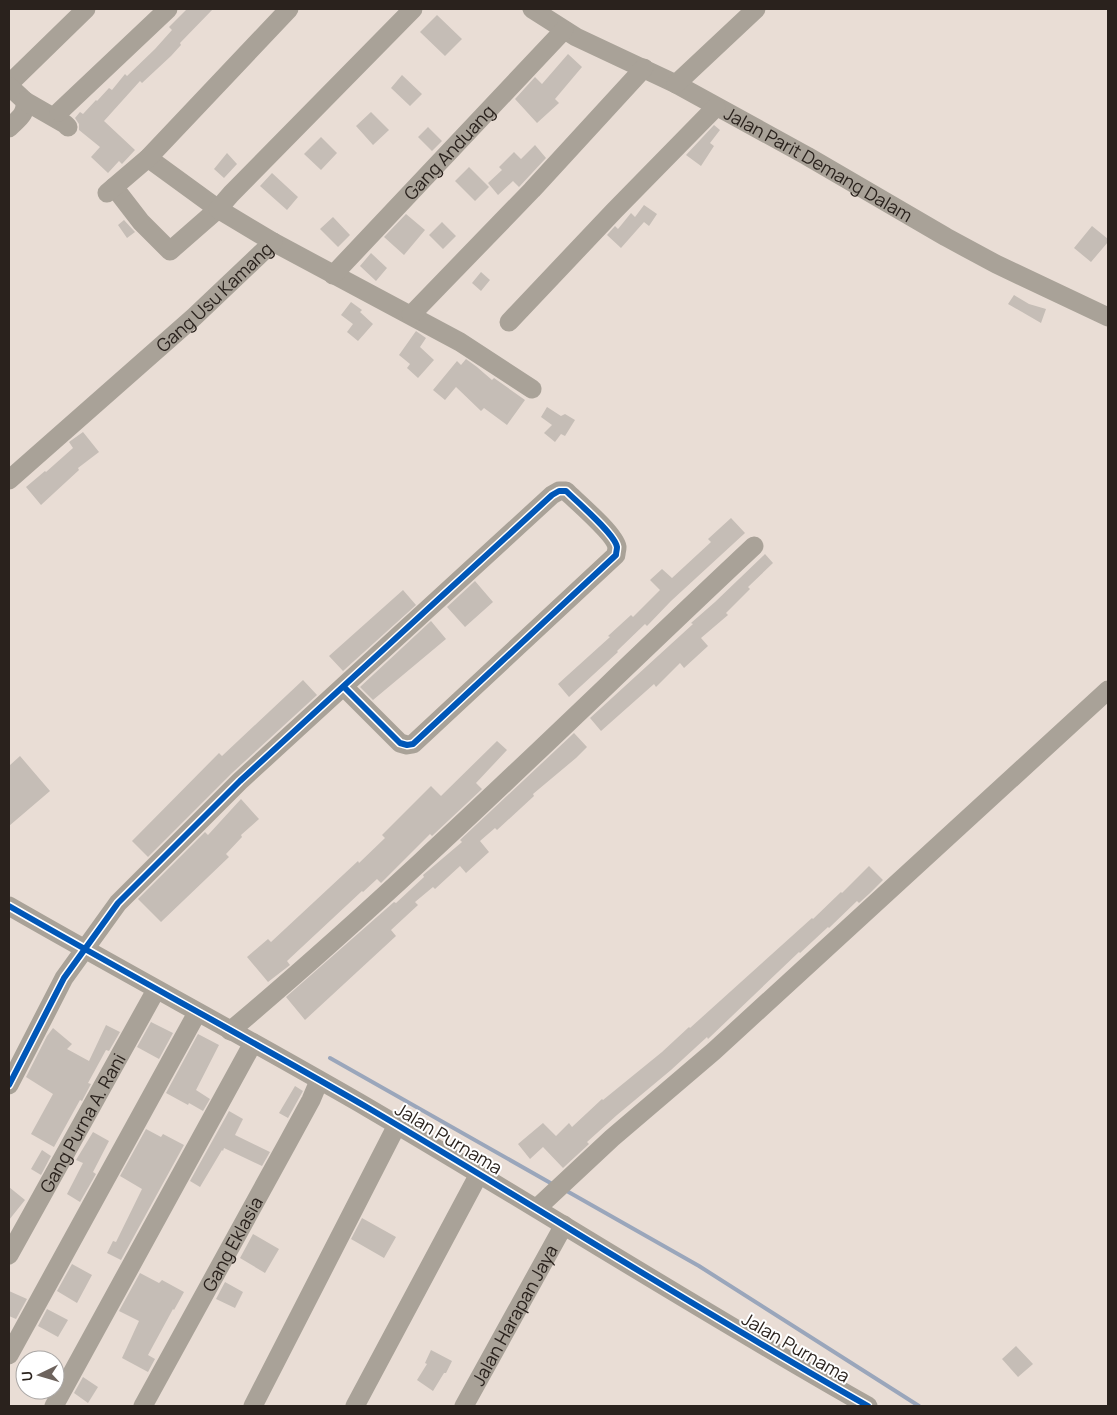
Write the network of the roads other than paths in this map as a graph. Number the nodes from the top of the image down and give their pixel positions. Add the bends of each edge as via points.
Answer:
1 (86, 9) edge
2 (168, 9) edge
3 (288, 9) edge
4 (413, 9) edge
5 (532, 9) edge
6 (756, 9) edge
7 (564, 30) junction
8 (644, 68) junction
9 (676, 84) junction
10 (9, 85) edge
11 (716, 107) junction
12 (18, 115) edge
13 (148, 158) junction
14 (218, 209) junction
15 (273, 242) junction
16 (333, 275) junction
17 (411, 315) junction
18 (1108, 316) edge
19 (509, 322) dead end
20 (532, 389) dead end
21 (9, 480) edge
22 (754, 546) dead end
23 (344, 686) junction
24 (1108, 690) edge
25 (9, 906) edge
26 (83, 949) junction
27 (156, 990) junction
28 (197, 1013) junction
29 (230, 1031) junction
30 (253, 1043) junction
31 (318, 1081) junction
32 (9, 1085) edge
33 (397, 1126) junction
34 (480, 1174) junction
35 (538, 1208) junction
36 (564, 1225) junction
37 (9, 1255) edge
38 (9, 1355) edge
39 (54, 1406) edge
40 (143, 1406) edge
41 (253, 1406) edge
42 (355, 1406) edge
43 (464, 1406) edge
44 (868, 1406) edge

1 - 10 street
2 - 12 street via 64,120
3 - 13 street
4 - 14 street
5 - 7 street, Jalan Parit Demang Dalam
6 - 9 street
7 - 8 street, Jalan Parit Demang Dalam
7 - 16 street, Gang Anduang
8 - 9 street, Jalan Parit Demang Dalam
8 - 17 street
9 - 11 street, Jalan Parit Demang Dalam
10 - 12 street
11 - 18 street, Jalan Parit Demang Dalam via 971,250
11 - 19 street
13 - 14 street, Gang Usu Kamang
13 - 14 street via 110,190 170,251
14 - 15 street, Gang Usu Kamang
15 - 16 street
15 - 21 street, Gang Usu Kamang via 194,317
16 - 17 street
17 - 20 street via 460,342
22 - 29 street via 404,878
23 - 23 street via 559,491 566,491 613,538 617,546 616,555 413,744 400,743
23 - 26 street via 240,781 118,902
24 - 35 street
25 - 26 street, Jalan Purnama
26 - 27 street, Jalan Purnama
26 - 32 street via 64,978
27 - 28 street, Jalan Purnama
27 - 37 street, Gang Purna A. Rani
28 - 29 street, Jalan Purnama
28 - 38 street
29 - 30 street, Jalan Purnama
30 - 31 street, Jalan Purnama
30 - 39 street
31 - 33 street, Jalan Purnama
31 - 40 street, Gang Eklasia via 311,1100
33 - 34 street, Jalan Purnama
33 - 41 street
34 - 35 street, Jalan Purnama
34 - 42 street
35 - 36 street, Jalan Purnama
36 - 43 street, Jalan Harapan Jaya
36 - 44 street, Jalan Purnama

